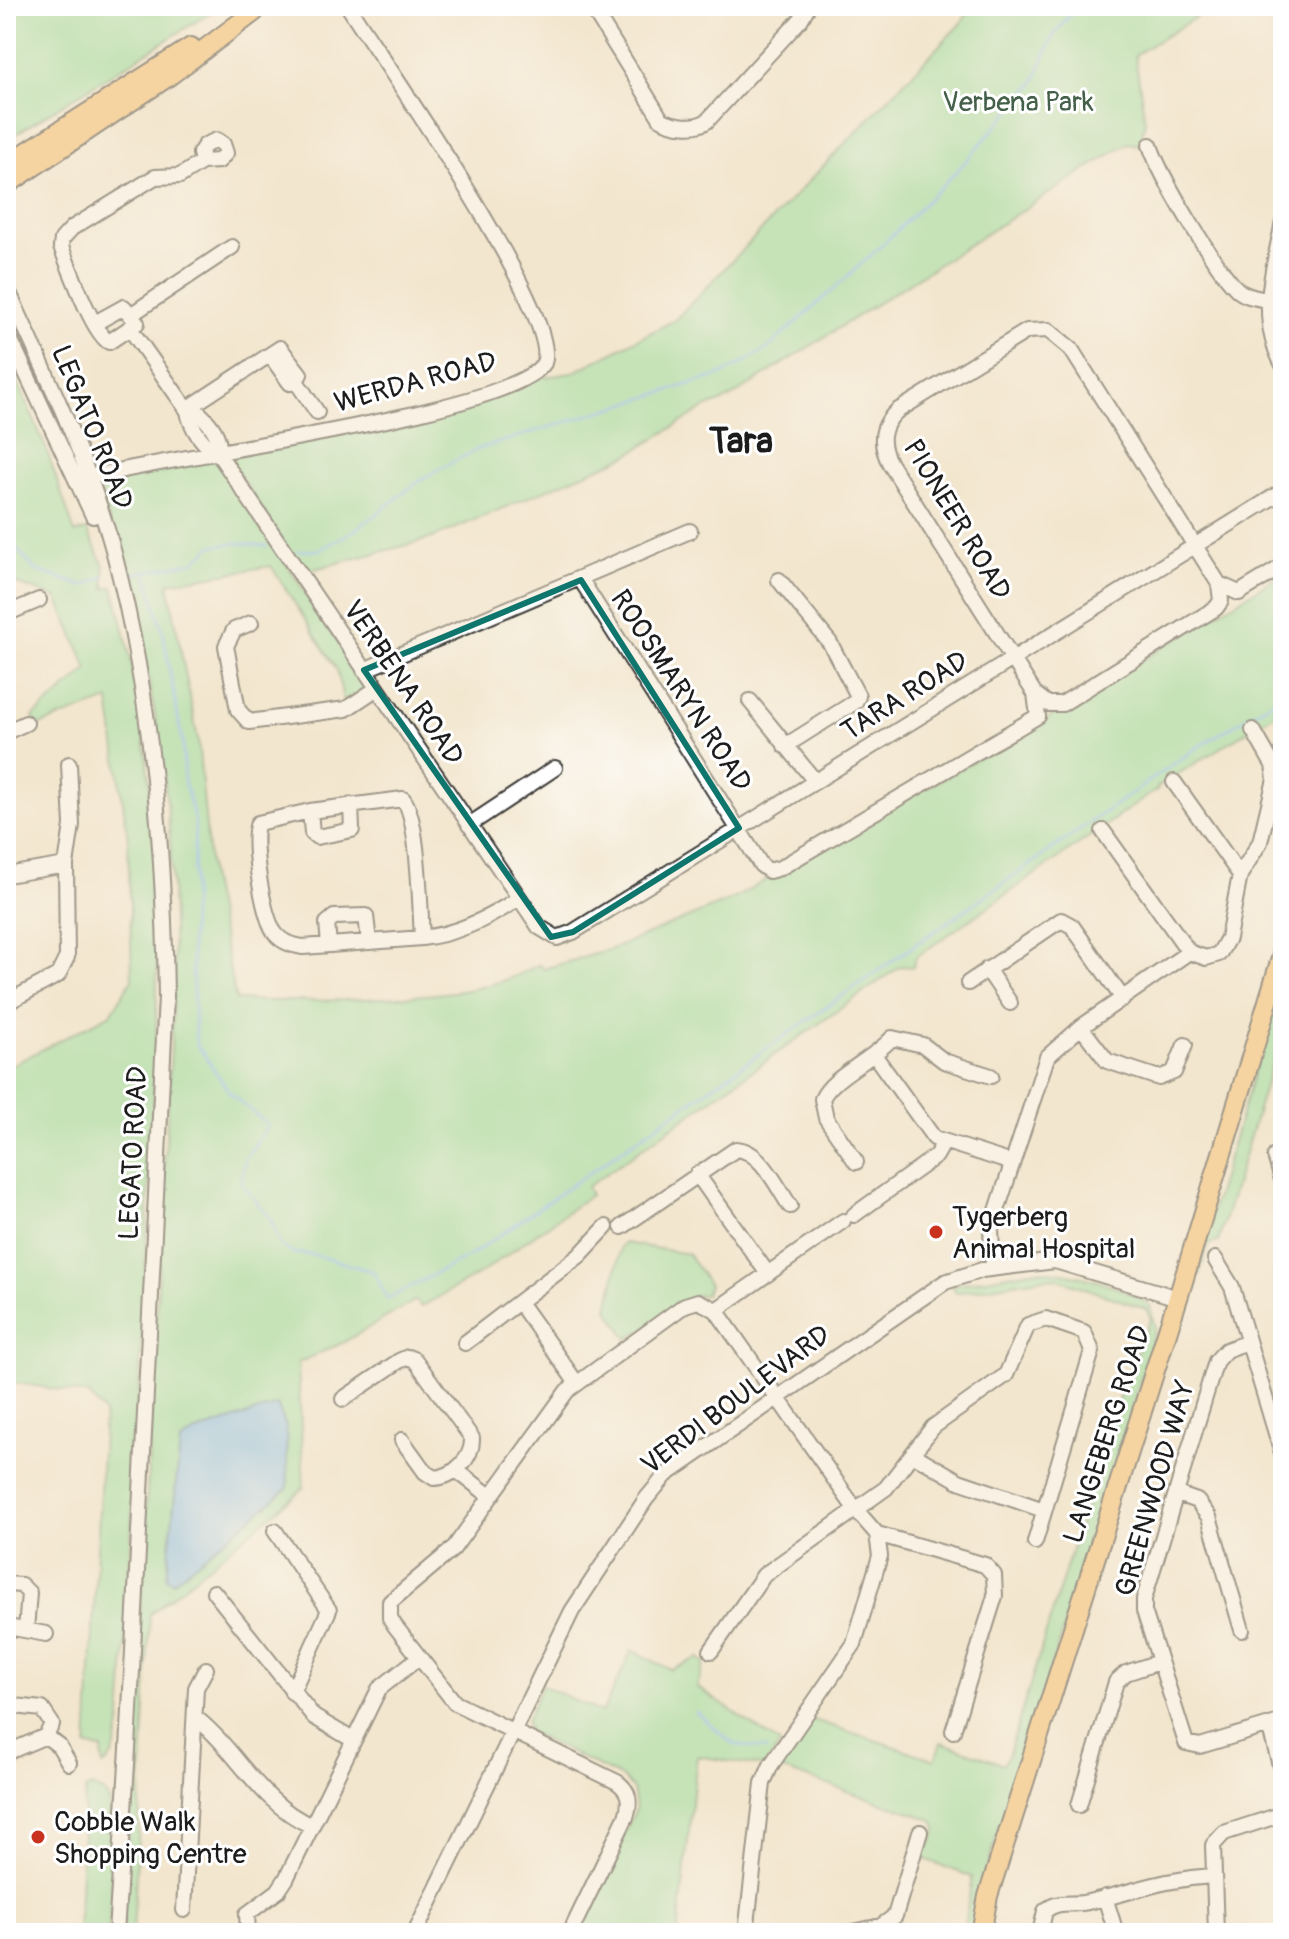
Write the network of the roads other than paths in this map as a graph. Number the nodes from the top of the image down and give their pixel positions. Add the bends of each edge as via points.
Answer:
1 (348, 6) edge
2 (591, 6) edge
3 (808, 6) edge
4 (258, 9) edge
5 (1150, 145) dead end
6 (202, 162) dead end
7 (6, 165) edge
8 (6, 185) edge
9 (1283, 222) edge
10 (232, 247) dead end
11 (6, 286) edge
12 (1267, 300) junction
13 (132, 322) junction
14 (95, 323) junction
15 (6, 330) edge
16 (1283, 365) edge
17 (188, 410) junction
18 (317, 412) dead end
19 (218, 453) junction
20 (83, 479) junction
21 (1283, 491) edge
22 (690, 531) dead end
23 (1195, 546) junction
24 (1283, 566) edge
25 (581, 580) junction
26 (779, 580) dead end
27 (1219, 584) junction
28 (39, 600) dead end
29 (6, 614) edge
30 (251, 623) dead end
31 (1013, 659) junction
32 (364, 670) junction
33 (376, 689) junction
34 (1035, 694) junction
35 (750, 701) dead end
36 (26, 723) dead end
37 (1253, 730) dead end
38 (6, 732) edge
39 (785, 746) junction
40 (69, 764) dead end
41 (555, 768) dead end
42 (815, 781) junction
43 (1174, 782) dead end
44 (351, 805) junction
45 (310, 811) junction
46 (469, 825) junction
47 (739, 828) junction
48 (1103, 831) dead end
49 (66, 865) junction
50 (7, 875) edge
51 (1240, 875) junction
52 (519, 898) junction
53 (551, 937) joint
54 (422, 938) junction
55 (369, 942) junction
56 (329, 945) junction
57 (1189, 952) junction
58 (1283, 952) edge
59 (987, 969) junction
60 (968, 983) dead end
61 (1123, 999) junction
62 (6, 1003) edge
63 (1010, 1003) dead end
64 (1081, 1027) junction
65 (1185, 1045) dead end
66 (875, 1056) junction
67 (991, 1076) dead end
68 (944, 1142) junction
69 (1275, 1156) dead end
70 (856, 1162) dead end
71 (1012, 1163) junction
72 (697, 1174) junction
73 (1283, 1183) edge
74 (790, 1206) dead end
75 (606, 1227) dead end
76 (622, 1227) dead end
77 (1215, 1259) dead end
78 (993, 1268) junction
79 (768, 1274) junction
80 (1178, 1298) junction
81 (519, 1302) junction
82 (716, 1310) junction
83 (1248, 1342) junction
84 (465, 1343) dead end
85 (576, 1382) junction
86 (777, 1396) junction
87 (343, 1399) dead end
88 (402, 1440) dead end
89 (914, 1455) junction
90 (1283, 1457) edge
91 (456, 1470) junction
92 (1177, 1494) junction
93 (490, 1496) junction
94 (856, 1510) junction
95 (1044, 1510) junction
96 (275, 1531) dead end
97 (877, 1534) junction
98 (903, 1541) junction
99 (1035, 1542) dead end
100 (880, 1556) junction
101 (6, 1584) edge
102 (214, 1592) dead end
103 (8, 1627) dead end
104 (26, 1630) junction
105 (1242, 1630) dead end
106 (46, 1634) dead end
107 (711, 1651) dead end
108 (417, 1659) junction
109 (1159, 1662) junction
110 (206, 1669) dead end
111 (292, 1692) junction
112 (6, 1705) edge
113 (195, 1717) junction
114 (1276, 1723) edge
115 (513, 1731) junction
116 (953, 1731) dead end
117 (46, 1736) junction
118 (353, 1740) junction
119 (6, 1753) edge
120 (69, 1763) dead end
121 (1283, 1776) edge
122 (1079, 1805) dead end
123 (1283, 1814) edge
124 (312, 1826) junction
125 (920, 1832) dead end
126 (1212, 1876) junction
127 (1105, 1897) junction
128 (184, 1910) dead end
129 (116, 1933) edge
130 (248, 1933) edge
131 (415, 1933) edge
132 (570, 1933) edge
133 (746, 1933) edge
134 (849, 1933) edge
135 (981, 1933) edge
136 (1040, 1933) edge
137 (1116, 1933) edge
138 (1216, 1933) edge

1 - 19 street, WERDA ROAD via 509,258 545,339 546,358 530,377 449,405
2 - 3 street via 661,119 695,126 705,123
4 - 7 main road
4 - 8 main road
5 - 12 street via 1161,173 1226,277 1243,293
6 - 14 street via 180,176 155,177 62,239
9 - 12 street
10 - 13 street
11 - 20 street, LEGATO ROAD
12 - 16 street via 1271,338
13 - 14 street via 124,307
13 - 14 street via 107,342
13 - 17 street, VERBENA ROAD
15 - 20 street, LEGATO ROAD
17 - 18 street via 282,349
17 - 19 street, VERBENA ROAD via 207,446
19 - 20 street, WERDA ROAD
19 - 32 street, VERBENA ROAD
20 - 129 street, LEGATO ROAD via 122,591 154,783 164,891 166,997
21 - 23 street, TARA ROAD
22 - 25 street
23 - 27 street, PIONEER ROAD
23 - 31 street, TARA ROAD
23 - 31 street, PIONEER ROAD via 1071,349 1048,330 1027,331 897,411 884,428 885,455
24 - 27 street via 1239,593
25 - 32 street
25 - 47 street, ROOSMARYN ROAD
26 - 39 street via 830,643 858,696
27 - 34 street via 1221,601 1216,608 1062,704 1048,704
28 - 29 street
30 - 33 street via 234,630 226,646 238,710 249,722 346,709
31 - 34 street, PIONEER ROAD
31 - 42 street, TARA ROAD
32 - 33 street, VERBENA ROAD
33 - 46 street, VERBENA ROAD
34 - 47 street, ROOSMARYN ROAD via 1035,719 780,868 769,871 761,865
35 - 39 street
36 - 38 street
37 - 51 street via 1275,779 1260,842
39 - 42 street
40 - 49 street via 72,825
41 - 46 street
42 - 47 street, TARA ROAD
43 - 51 street
44 - 45 street
44 - 45 street via 352,830 317,837
44 - 54 street via 400,798 408,805
45 - 56 street via 258,823 260,875 271,927 280,938 303,947
46 - 52 street, VERBENA ROAD
47 - 53 street, TARA ROAD via 573,932
48 - 57 street
49 - 50 street
49 - 62 street via 65,966
51 - 57 street via 1222,951 1206,958
52 - 53 street, VERBENA ROAD
52 - 54 street via 472,925
54 - 55 street
55 - 56 street
55 - 56 street via 366,916 334,917 327,923
57 - 61 street
58 - 80 main road, LANGEBERG ROAD
59 - 60 street
59 - 61 street via 1053,922 1065,921
59 - 63 street
61 - 64 street
64 - 65 street via 1104,1060 1159,1078 1174,1072
64 - 71 street via 1044,1062
66 - 67 street via 897,1037 923,1045 944,1061
66 - 68 street via 929,1134
66 - 70 street via 832,1085 822,1099 826,1118
68 - 71 street
68 - 79 street via 936,1156
69 - 73 street
71 - 78 street via 991,1229
72 - 74 street via 732,1151 745,1150
72 - 76 street
72 - 79 street
75 - 81 street via 579,1256
77 - 83 street via 1232,1287
78 - 80 street, VERDI BOULEVARD via 1055,1261
78 - 86 street, VERDI BOULEVARD via 938,1286
79 - 82 street
80 - 135 main road, LANGEBERG ROAD via 988,1896
81 - 84 street
81 - 85 street
82 - 85 street via 702,1301 689,1303
82 - 86 street
83 - 90 street
83 - 92 street, GREENWOOD WAY via 1226,1350 1216,1361
85 - 93 street
86 - 94 street
86 - 115 street, VERDI BOULEVARD via 655,1486 572,1611
87 - 91 street via 399,1361 413,1358 472,1438 470,1453
88 - 91 street via 429,1476 439,1478
89 - 94 street via 893,1483
89 - 95 street via 959,1481
89 - 95 street via 933,1427 1006,1375 1028,1325 1046,1319 1084,1332 1092,1343 1091,1362
91 - 93 street
92 - 105 street via 1197,1501 1209,1517
92 - 109 street, GREENWOOD WAY via 1144,1599
93 - 108 street via 449,1555 390,1602 390,1618
94 - 97 street
94 - 107 street via 764,1575
95 - 99 street
96 - 111 street via 329,1610
97 - 98 street
97 - 100 street
98 - 100 street
98 - 116 street via 985,1565 996,1581
100 - 133 street via 850,1653 763,1783
101 - 104 street via 21,1585 29,1593
102 - 111 street
103 - 104 street
104 - 106 street
108 - 115 street via 455,1703
108 - 118 street via 379,1689
109 - 114 street, GREENWOOD WAY via 1186,1743 1200,1746
109 - 122 street via 1116,1682
110 - 113 street via 196,1688
111 - 118 street via 318,1721
112 - 117 street via 47,1712 52,1724
113 - 124 street via 275,1805
113 - 128 street
114 - 121 street, GREENWOOD WAY
115 - 131 street, VERDI BOULEVARD
115 - 132 street via 617,1782 629,1799 626,1817
117 - 119 street
117 - 120 street
118 - 124 street
123 - 126 street via 1217,1837 1211,1852
124 - 130 street via 278,1891 247,1914
125 - 134 street via 895,1916 881,1926
126 - 127 street via 1171,1878
126 - 138 street
127 - 136 street via 1053,1905 1043,1915
127 - 137 street

